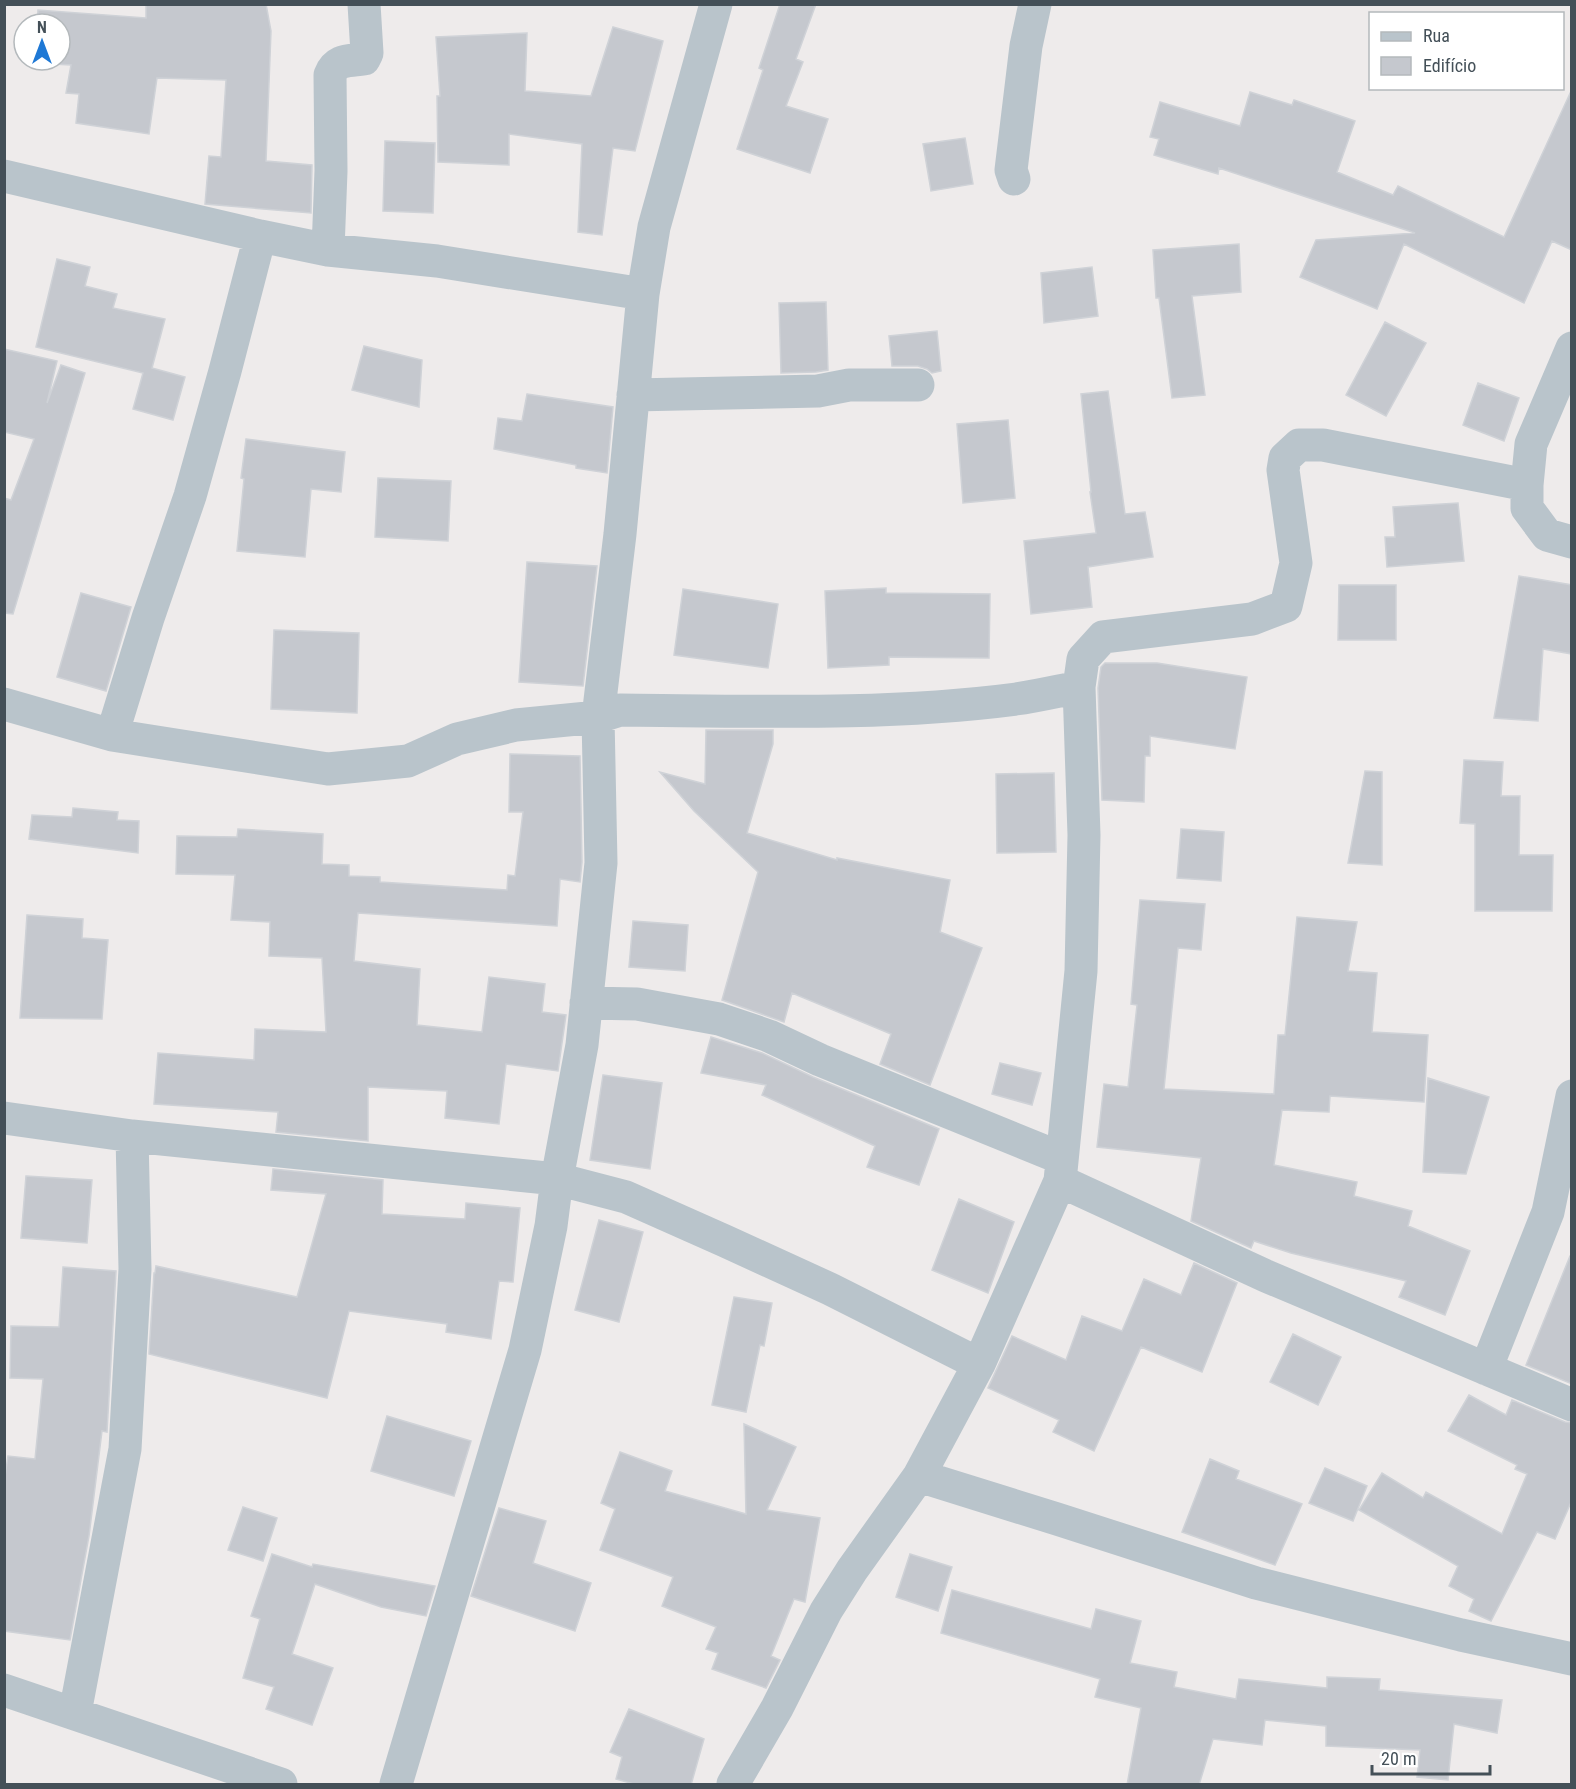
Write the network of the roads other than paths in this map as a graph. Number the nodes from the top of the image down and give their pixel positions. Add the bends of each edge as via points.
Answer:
1 (364, 4) edge
2 (716, 4) edge
3 (1035, 4) edge
4 (4, 176) edge
5 (1014, 178) dead end
6 (260, 236) junction
7 (328, 250) junction
8 (642, 294) junction
9 (1572, 348) edge
10 (918, 385) dead end
11 (633, 394) junction
12 (1527, 485) junction
13 (1572, 542) edge
14 (1079, 687) junction
15 (4, 704) edge
16 (598, 717) junction
17 (112, 735) junction
18 (586, 1003) junction
19 (1572, 1096) edge
20 (4, 1118) edge
21 (132, 1136) junction
22 (1060, 1170) junction
23 (557, 1179) junction
24 (1560, 1214) edge
25 (979, 1364) junction
26 (1486, 1369) junction
27 (1572, 1405) edge
28 (919, 1476) junction
29 (1572, 1659) edge
30 (4, 1690) edge
31 (75, 1713) junction
32 (281, 1785) edge
33 (396, 1785) edge
34 (733, 1785) edge

1 - 7 street via 367,53 364,59 333,67 330,75
2 - 8 street via 654,227
3 - 5 street via 1026,45 1011,170
4 - 6 street
6 - 7 street
6 - 17 street via 190,496
7 - 8 street via 437,261
8 - 11 street
9 - 12 street via 1531,444
10 - 11 street
11 - 16 street
12 - 13 street via 1527,508 1547,535
12 - 14 street via 1323,445 1299,445 1285,458 1283,470 1296,563 1286,606 1252,619 1103,637 1083,659
14 - 16 street via 1019,699 938,707 620,710
14 - 22 street via 1084,835 1081,971
15 - 17 street
16 - 17 street via 516,725 457,739 408,761 328,769
16 - 18 street via 601,863
18 - 22 street via 637,1004 719,1019 770,1036
18 - 23 street
19 - 24 street
20 - 21 street
21 - 23 street
21 - 31 street via 135,1269 125,1449
22 - 25 street
22 - 26 street via 1266,1276
23 - 25 street via 626,1197 830,1289
23 - 33 street via 525,1350
24 - 26 street
25 - 28 street
26 - 27 street
28 - 29 street via 1256,1583
28 - 34 street via 826,1611
30 - 31 street
31 - 32 street

